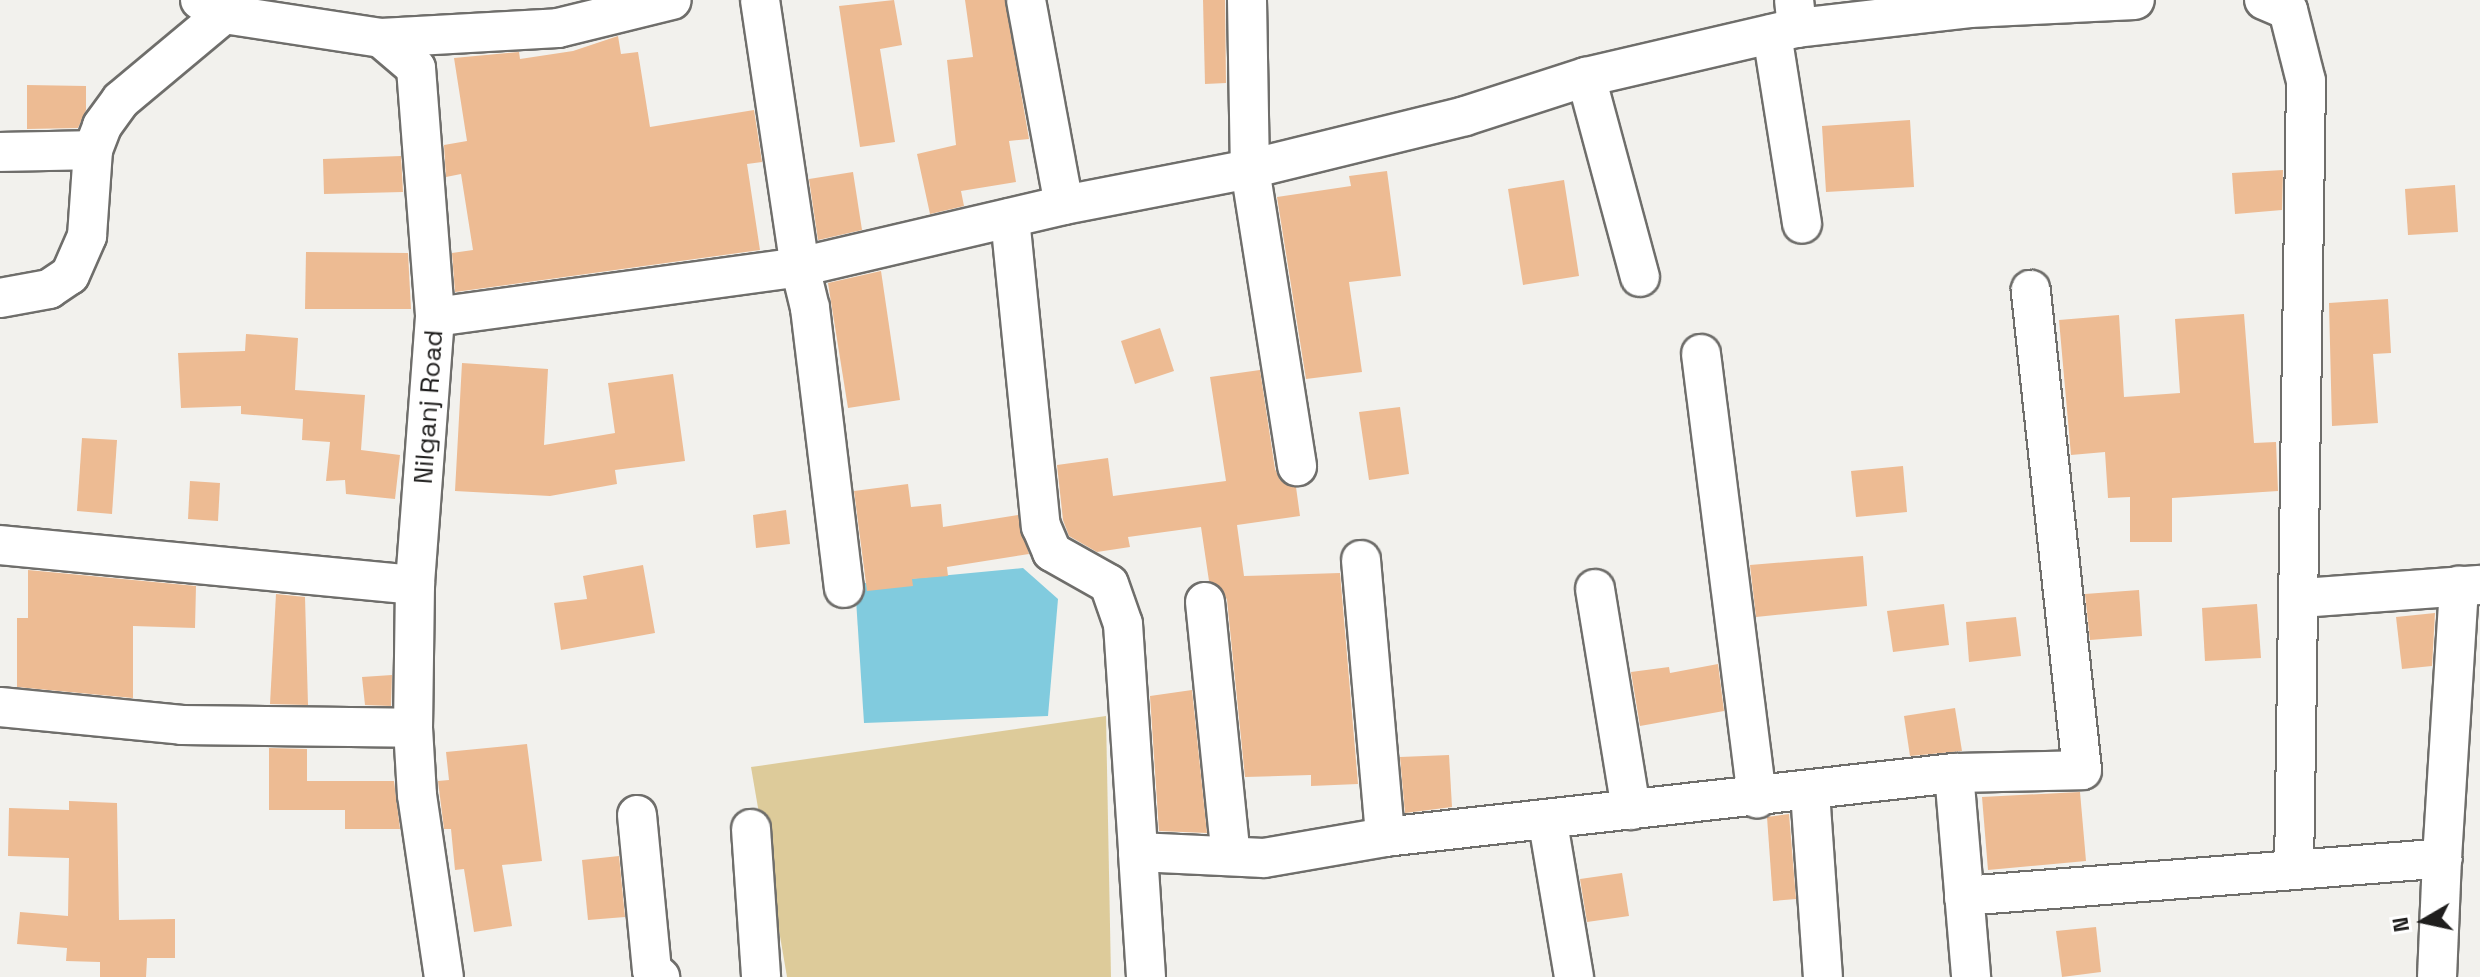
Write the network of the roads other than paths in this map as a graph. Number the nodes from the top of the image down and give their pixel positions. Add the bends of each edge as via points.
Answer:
1 (672, 0) edge
2 (760, 0) edge
3 (1026, 0) edge
4 (1247, 0) edge
5 (2135, 0) edge
6 (2264, 0) edge
7 (212, 7) edge
8 (554, 14) edge
9 (1787, 21) edge
10 (381, 38) junction
11 (1586, 77) junction
12 (93, 150) junction
13 (0, 152) edge
14 (1250, 169) junction
15 (1064, 205) junction
16 (1010, 218) junction
17 (1802, 224) dead end
18 (800, 267) junction
19 (1640, 277) dead end
20 (2031, 290) dead end
21 (0, 298) edge
22 (435, 317) junction
23 (1701, 354) dead end
24 (1297, 466) dead end
25 (0, 545) edge
26 (1361, 560) dead end
27 (415, 585) junction
28 (2469, 586) edge
29 (844, 588) dead end
30 (1595, 589) dead end
31 (2302, 598) junction
32 (1205, 602) dead end
33 (0, 707) edge
34 (413, 728) junction
35 (1954, 773) junction
36 (1810, 792) junction
37 (1757, 798) junction
38 (1631, 810) junction
39 (637, 815) dead end
40 (1548, 823) junction
41 (751, 829) dead end
42 (1385, 837) junction
43 (1138, 852) junction
44 (1231, 856) junction
45 (2442, 858) junction
46 (2294, 868) junction
47 (1964, 896) junction
48 (444, 977) edge
49 (660, 977) edge
50 (761, 977) edge
51 (1146, 977) edge
52 (1574, 977) edge
53 (1823, 977) edge
54 (1971, 977) edge
55 (2437, 977) edge

1 - 8 street
2 - 18 street
3 - 15 street
4 - 14 street
5 - 9 street
6 - 31 street via 2288,10 2306,81
7 - 10 street
7 - 12 street via 121,100
8 - 10 street
9 - 11 street
9 - 17 street
10 - 22 street, Nilganj Road via 416,68
11 - 14 street via 1465,116
11 - 19 street
12 - 13 street
12 - 21 street via 81,260 49,289
14 - 15 street
14 - 24 street
15 - 16 street
16 - 18 street
16 - 43 street via 1041,526 1052,552 1109,584 1123,624
18 - 22 street
18 - 29 street via 810,308
20 - 35 street via 2082,770
22 - 27 street, Nilganj Road
23 - 37 street
25 - 27 street
26 - 42 street
27 - 34 street, Nilganj Road
28 - 31 street
28 - 45 street
30 - 38 street
31 - 46 street
32 - 44 street
33 - 34 street via 182,725
34 - 48 street, Nilganj Road via 417,795
35 - 36 street
35 - 47 street
36 - 37 street
36 - 53 street
37 - 38 street
38 - 40 street
39 - 49 street via 652,970
40 - 42 street
40 - 52 street
41 - 50 street
42 - 44 street via 1264,858
43 - 44 street
43 - 51 street
45 - 46 street
45 - 55 street
46 - 47 street
47 - 54 street

